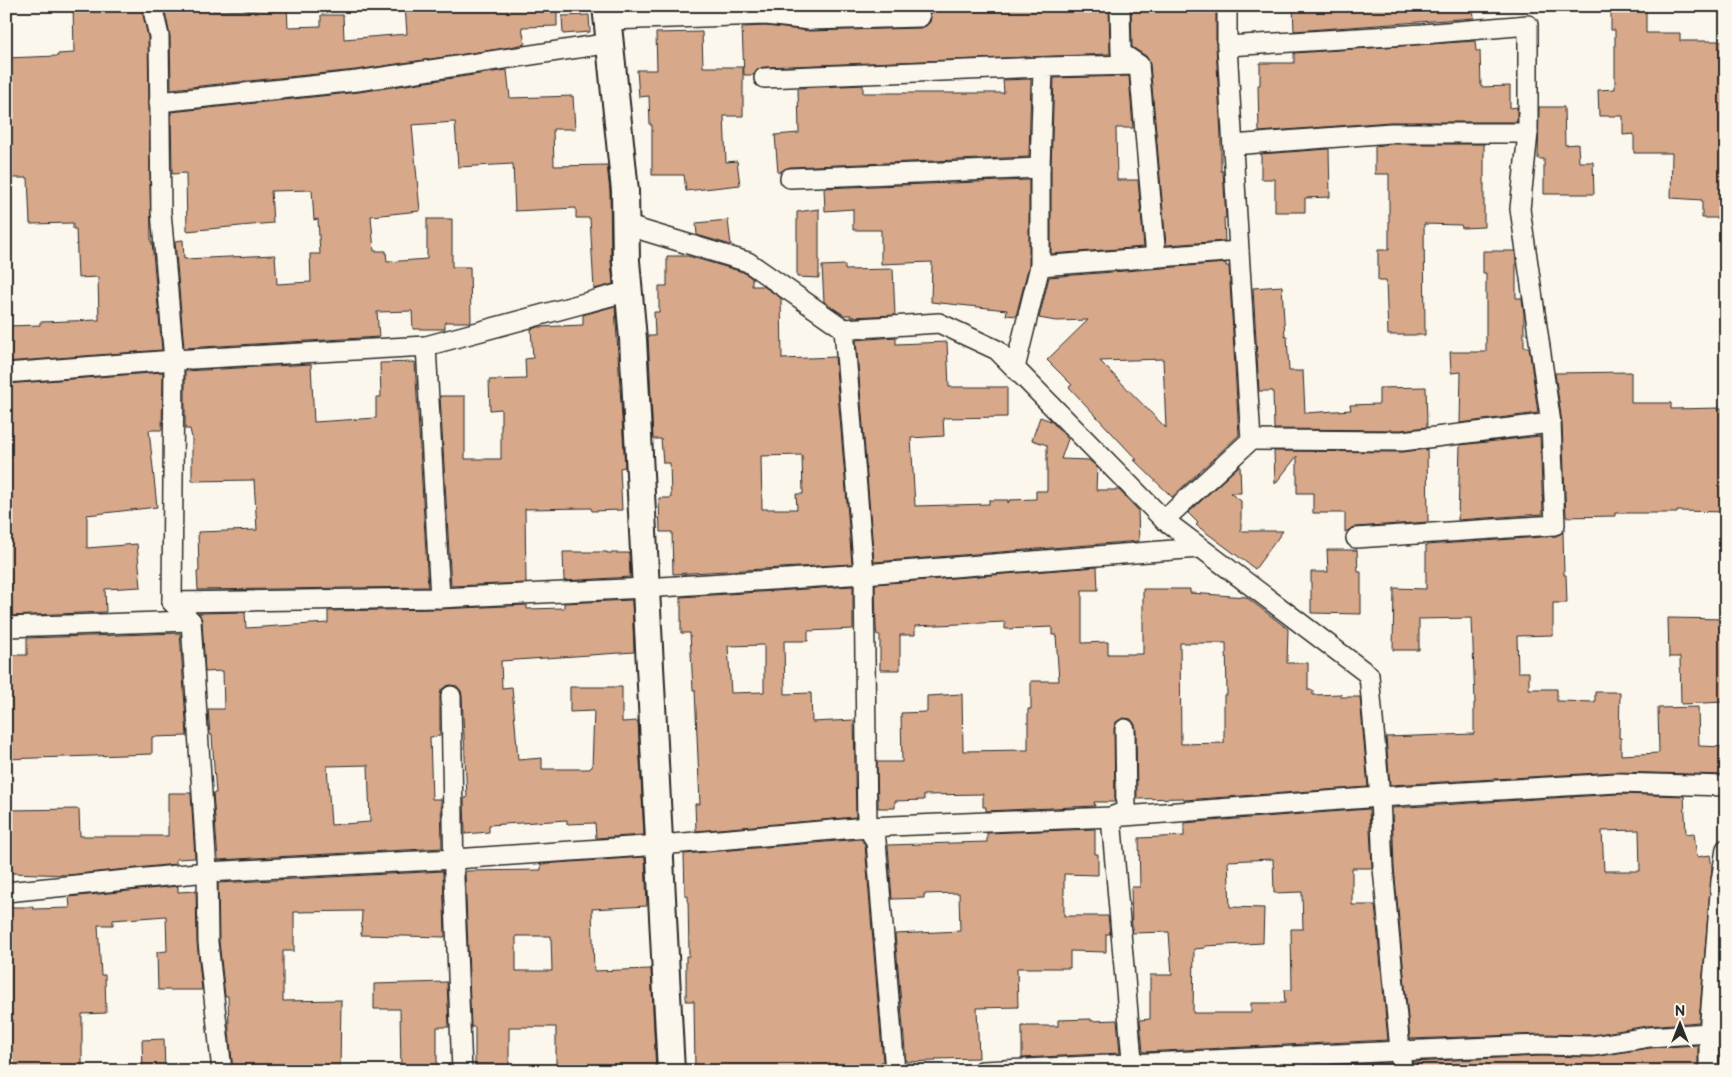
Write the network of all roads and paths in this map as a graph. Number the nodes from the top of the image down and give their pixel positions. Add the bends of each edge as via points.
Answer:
1 (152, 6) edge
2 (1120, 6) edge
3 (1227, 6) edge
4 (920, 17) dead end
5 (608, 23) edge
6 (1227, 46) junction
7 (1139, 65) junction
8 (1043, 67) junction
9 (764, 78) dead end
10 (159, 102) junction
11 (1528, 133) junction
12 (1233, 145) junction
13 (1040, 168) junction
14 (790, 178) dead end
15 (625, 225) junction
16 (1239, 251) junction
17 (1156, 257) junction
18 (1040, 266) junction
19 (629, 291) junction
20 (844, 329) junction
21 (426, 346) junction
22 (174, 360) junction
23 (1015, 368) junction
24 (6, 373) edge
25 (1551, 423) junction
26 (1251, 440) junction
27 (1164, 520) junction
28 (1356, 538) dead end
29 (1199, 548) junction
30 (864, 574) junction
31 (645, 588) junction
32 (440, 598) junction
33 (172, 602) junction
34 (191, 621) junction
35 (6, 627) edge
36 (451, 696) dead end
37 (1125, 729) dead end
38 (1726, 786) edge
39 (1380, 797) junction
40 (1112, 817) junction
41 (867, 827) junction
42 (660, 845) junction
43 (1726, 849) edge
44 (455, 859) junction
45 (207, 872) junction
46 (1724, 883) edge
47 (6, 892) edge
48 (1709, 1033) junction
49 (1400, 1051) junction
50 (1133, 1067) edge
51 (222, 1071) edge
52 (462, 1071) edge
53 (671, 1071) edge
54 (895, 1071) edge
55 (982, 1071) edge
56 (1402, 1071) edge
57 (1709, 1071) edge

1 - 10 street via 160,36
2 - 7 street via 1121,53
3 - 6 street
4 - 5 street via 810,20 766,15
5 - 10 street via 357,81
5 - 15 main road via 625,191
6 - 11 street via 1528,24
6 - 12 street
7 - 8 street
7 - 17 street
8 - 9 street
8 - 13 street
10 - 22 street via 160,212
11 - 12 street via 1391,133
11 - 25 street via 1520,210
12 - 16 street
13 - 14 street
13 - 18 street
15 - 19 main road
15 - 20 street via 748,262
16 - 17 street
16 - 26 street
17 - 18 street
18 - 23 street
19 - 21 street
19 - 31 main road
20 - 23 street via 939,323 997,350
20 - 30 street
21 - 22 street
21 - 32 street
22 - 24 street
22 - 33 street
23 - 27 street
25 - 26 street via 1402,440
25 - 28 street via 1555,525
26 - 27 street
27 - 29 street
29 - 30 street
29 - 39 street via 1369,675
30 - 31 street
30 - 41 street
31 - 32 street
31 - 42 main road
32 - 33 street
33 - 34 street
34 - 35 street
34 - 45 street
36 - 44 street
37 - 40 street via 1126,811
38 - 39 street via 1616,783
39 - 40 street
39 - 49 street via 1383,868
40 - 41 street
40 - 50 street
41 - 42 street
41 - 54 street via 876,841
42 - 44 street
42 - 53 main road
43 - 46 street
44 - 45 street
44 - 52 street
45 - 47 street
45 - 51 street via 208,942
46 - 48 street
48 - 49 street via 1649,1037 1593,1046
48 - 57 street
49 - 50 street
49 - 56 street
50 - 55 street

